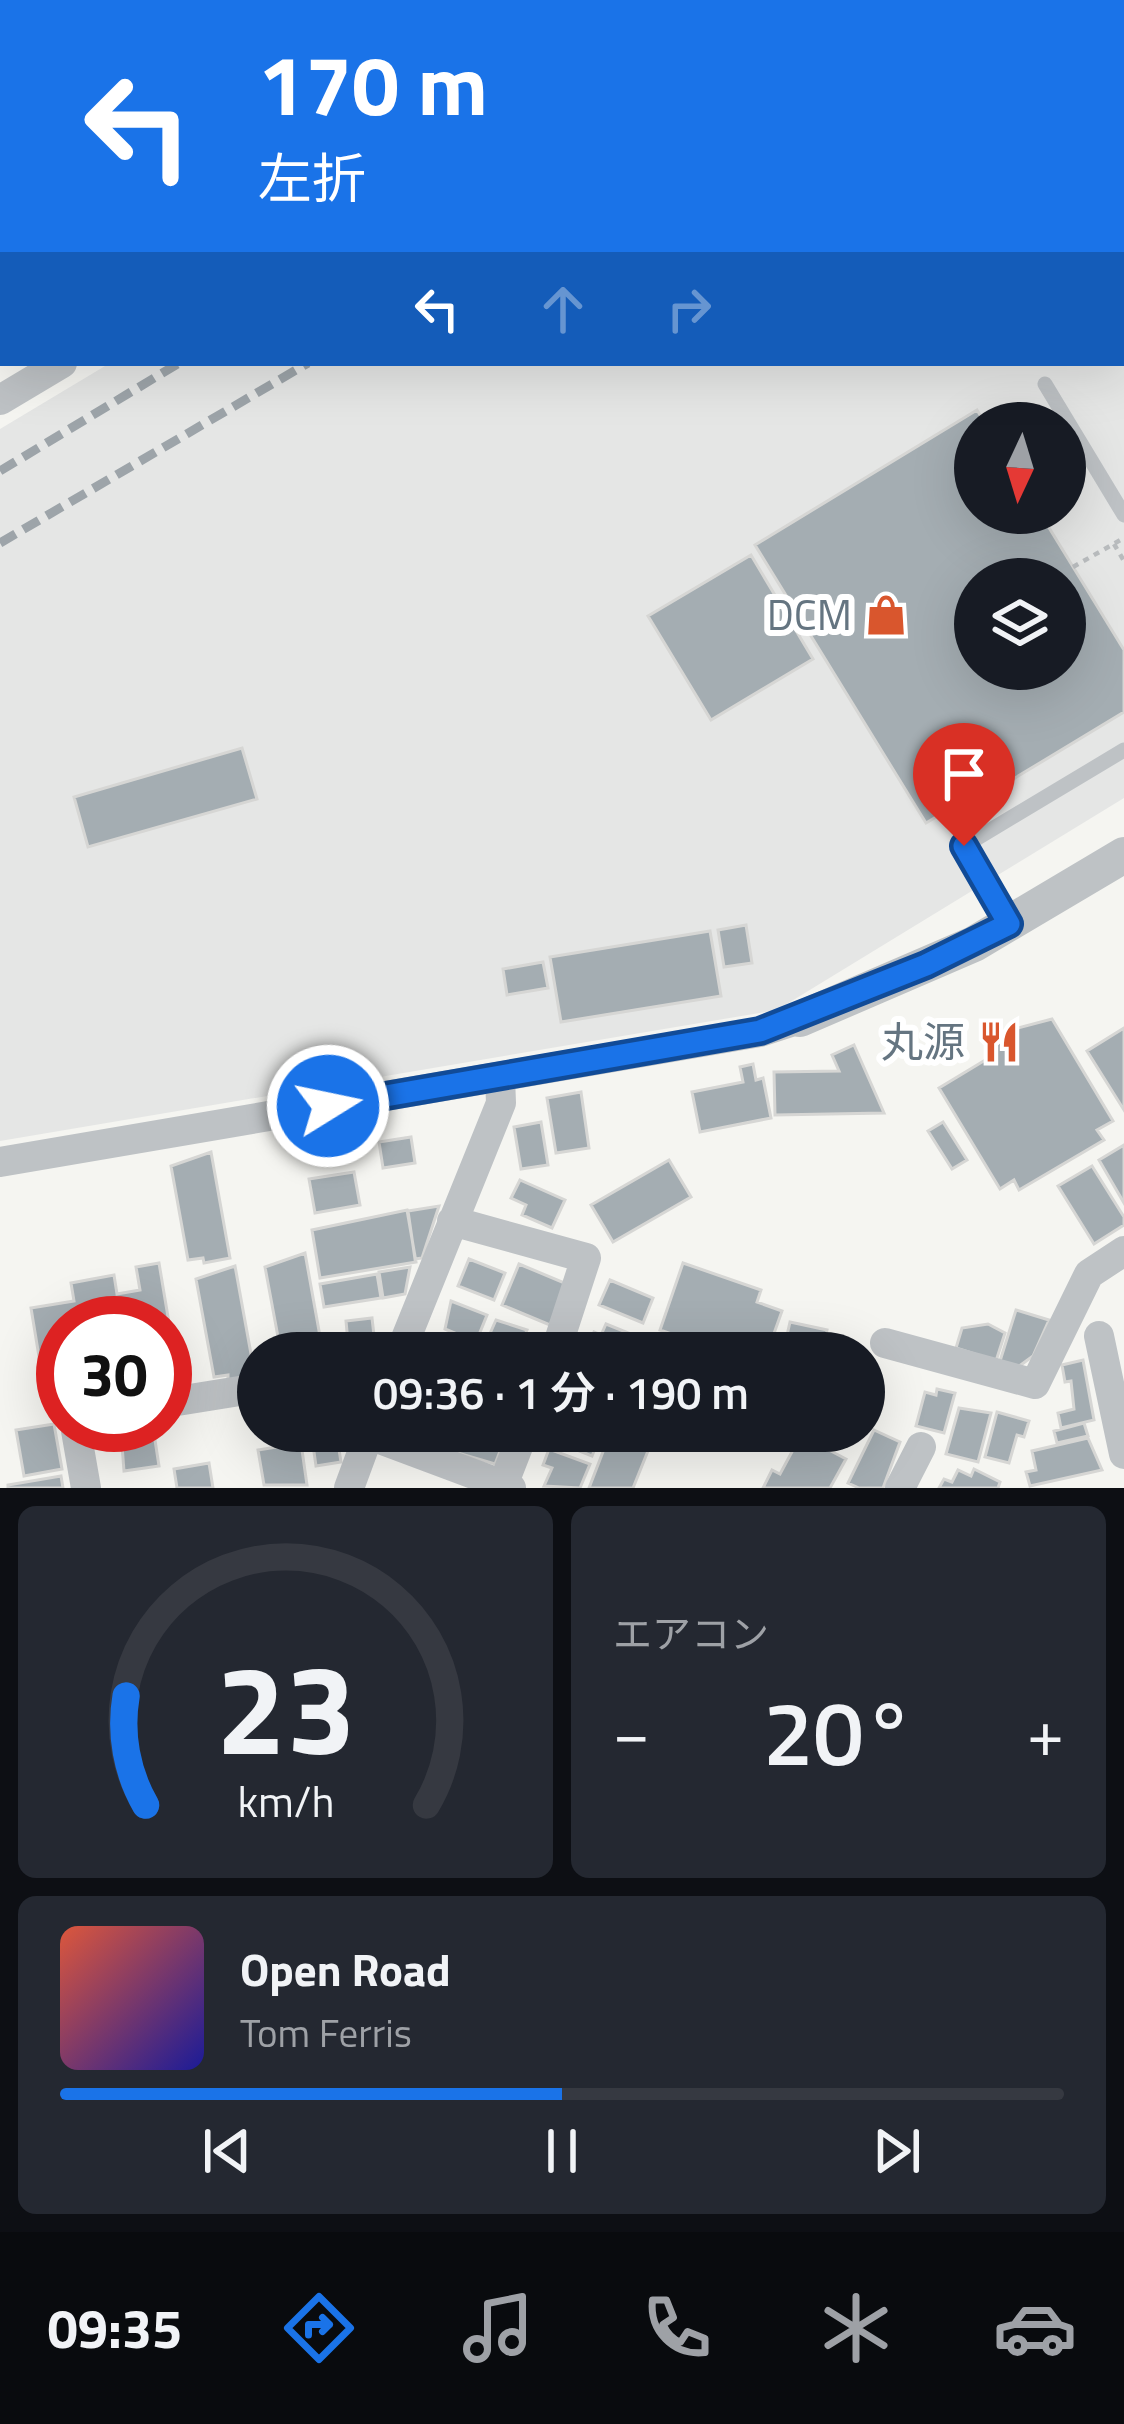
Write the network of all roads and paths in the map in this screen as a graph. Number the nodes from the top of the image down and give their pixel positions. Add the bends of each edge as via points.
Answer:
1 (57, 366) edge
2 (1045, 383) dead end
3 (0, 400) edge
4 (1124, 515) edge
5 (1124, 538) edge
6 (1114, 544) junction
7 (1086, 560) edge
8 (1124, 560) edge
9 (1124, 750) edge
10 (1124, 855) edge
11 (1009, 924) junction
12 (800, 1019) joint
13 (500, 1077) junction
14 (0, 1162) edge
15 (452, 1221) junction
16 (1124, 1251) edge
17 (408, 1332) edge
18 (562, 1332) edge
19 (1112, 1334) edge
20 (1060, 1337) junction
21 (885, 1343) dead end
22 (237, 1391) edge
23 (192, 1399) edge
24 (921, 1447) dead end
25 (80, 1452) edge
26 (363, 1452) edge
27 (419, 1452) edge
28 (518, 1452) edge
29 (1124, 1454) edge
30 (507, 1486) edge
31 (86, 1488) edge
32 (349, 1488) edge
33 (900, 1488) edge

1 - 3 street
2 - 4 lane
5 - 6 path
6 - 7 path
6 - 8 path
9 - 11 lane via 964,846
10 - 11 street
11 - 12 street
12 - 13 street
13 - 14 street
13 - 15 street via 501,1103
15 - 17 street
15 - 18 street via 586,1258
16 - 20 street via 1089,1274
19 - 20 street
19 - 29 street
20 - 21 street via 1035,1384
22 - 23 street
24 - 33 street
25 - 31 street
26 - 32 street
27 - 30 street
28 - 30 street

